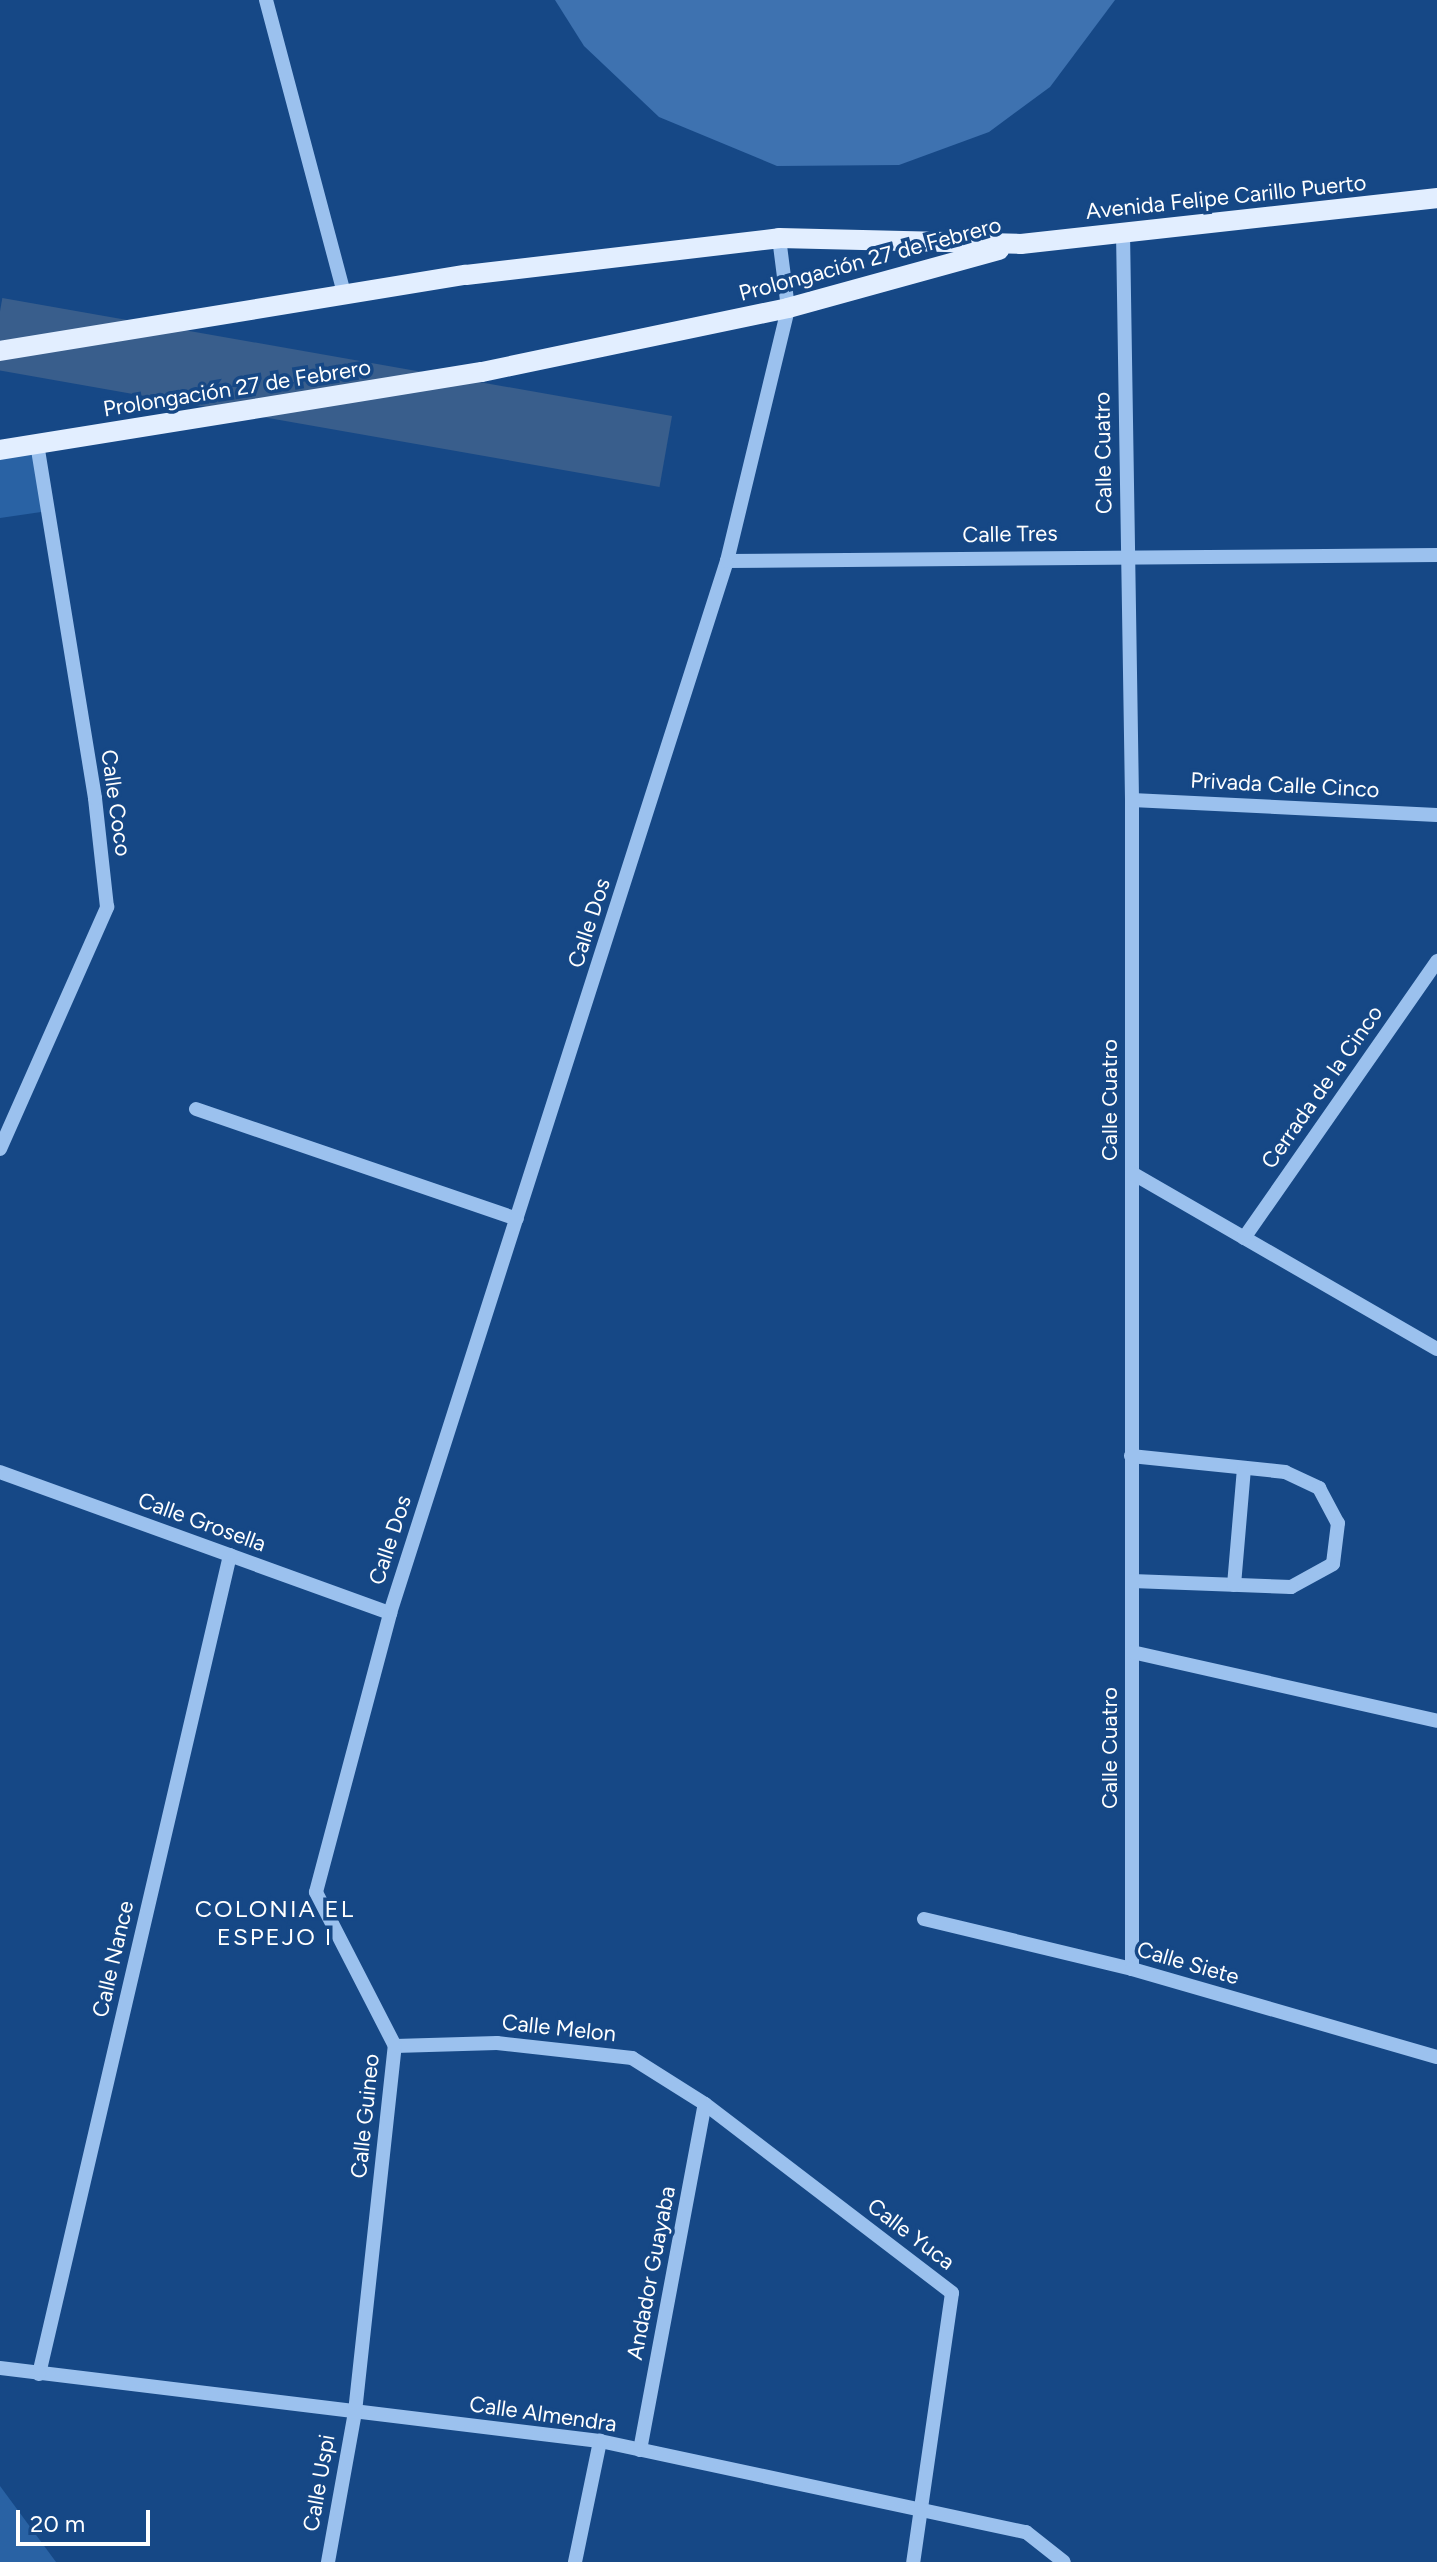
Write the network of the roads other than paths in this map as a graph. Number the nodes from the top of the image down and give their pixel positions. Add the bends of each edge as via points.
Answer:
1 (266, 0) edge
2 (1437, 198) edge
3 (1123, 232) junction
4 (779, 238) junction
5 (1021, 244) junction
6 (344, 294) junction
7 (788, 308) junction
8 (0, 351) edge
9 (37, 444) junction
10 (0, 450) edge
11 (1126, 554) junction
12 (1437, 555) edge
13 (727, 561) junction
14 (1132, 800) junction
15 (1437, 815) edge
16 (1437, 961) edge
17 (196, 1109) dead end
18 (0, 1149) edge
19 (1132, 1173) junction
20 (517, 1219) junction
21 (1244, 1238) junction
22 (1437, 1349) edge
23 (1131, 1456) junction
24 (1244, 1469) junction
25 (0, 1472) edge
26 (230, 1555) junction
27 (1132, 1581) junction
28 (1234, 1585) junction
29 (390, 1613) junction
30 (1132, 1652) junction
31 (1437, 1721) edge
32 (924, 1919) dead end
33 (1132, 1969) junction
34 (395, 2046) junction
35 (1437, 2057) edge
36 (705, 2104) junction
37 (0, 2368) edge
38 (39, 2374) junction
39 (355, 2412) junction
40 (600, 2441) junction
41 (640, 2450) junction
42 (924, 2514) junction
43 (328, 2562) edge
44 (575, 2562) edge
45 (913, 2562) edge
46 (1064, 2562) edge

1 - 6 street
2 - 3 main road, Avenida Felipe Carillo Puerto
3 - 5 main road, Avenida Felipe Carillo Puerto
3 - 11 street, Calle Cuatro
4 - 5 main road, Prolongación 27 de Febrero
4 - 6 main road, Prolongación 27 de Febrero
4 - 7 street, Calle Dos
5 - 7 main road, Prolongación 27 de Febrero
6 - 8 main road, Prolongación 27 de Febrero
7 - 9 main road, Prolongación 27 de Febrero via 482,372
7 - 13 street, Calle Dos
9 - 10 main road, Prolongación 27 de Febrero
9 - 18 street, Calle Coco via 95,798 107,907
11 - 12 street, Calle Tres
11 - 13 street, Calle Tres
11 - 14 street, Calle Cuatro
13 - 20 street, Calle Dos
14 - 15 street, Privada Calle Cinco
14 - 19 street, Calle Cuatro
16 - 21 street, Cerrada de la Cinco
17 - 20 street
19 - 21 street
19 - 23 street, Calle Cuatro
20 - 29 street, Calle Dos
21 - 22 street
23 - 24 street
23 - 27 street, Calle Cuatro
24 - 28 street
24 - 28 street via 1285,1472 1319,1488 1338,1523 1333,1564 1291,1587
25 - 26 street, Calle Grosella
26 - 29 street, Calle Grosella
26 - 38 street, Calle Nance
27 - 28 street
27 - 30 street, Calle Cuatro
29 - 34 street, Calle Guineo via 316,1892
30 - 31 street
30 - 33 street, Calle Cuatro
32 - 33 street, Calle Siete
33 - 35 street, Calle Siete
34 - 36 street, Calle Melon via 497,2043 632,2058
34 - 39 street, Calle Guineo
36 - 41 street, Andador Guayaba
36 - 42 street, Calle Yuca via 952,2293
37 - 38 street, Calle Almendra
38 - 39 street, Calle Almendra
39 - 40 street, Calle Almendra
39 - 43 street, Calle Uspi
40 - 41 street, Calle Almendra
40 - 44 street
41 - 42 street, Calle Almendra
42 - 45 street
42 - 46 street, Calle Almendra via 1026,2532

